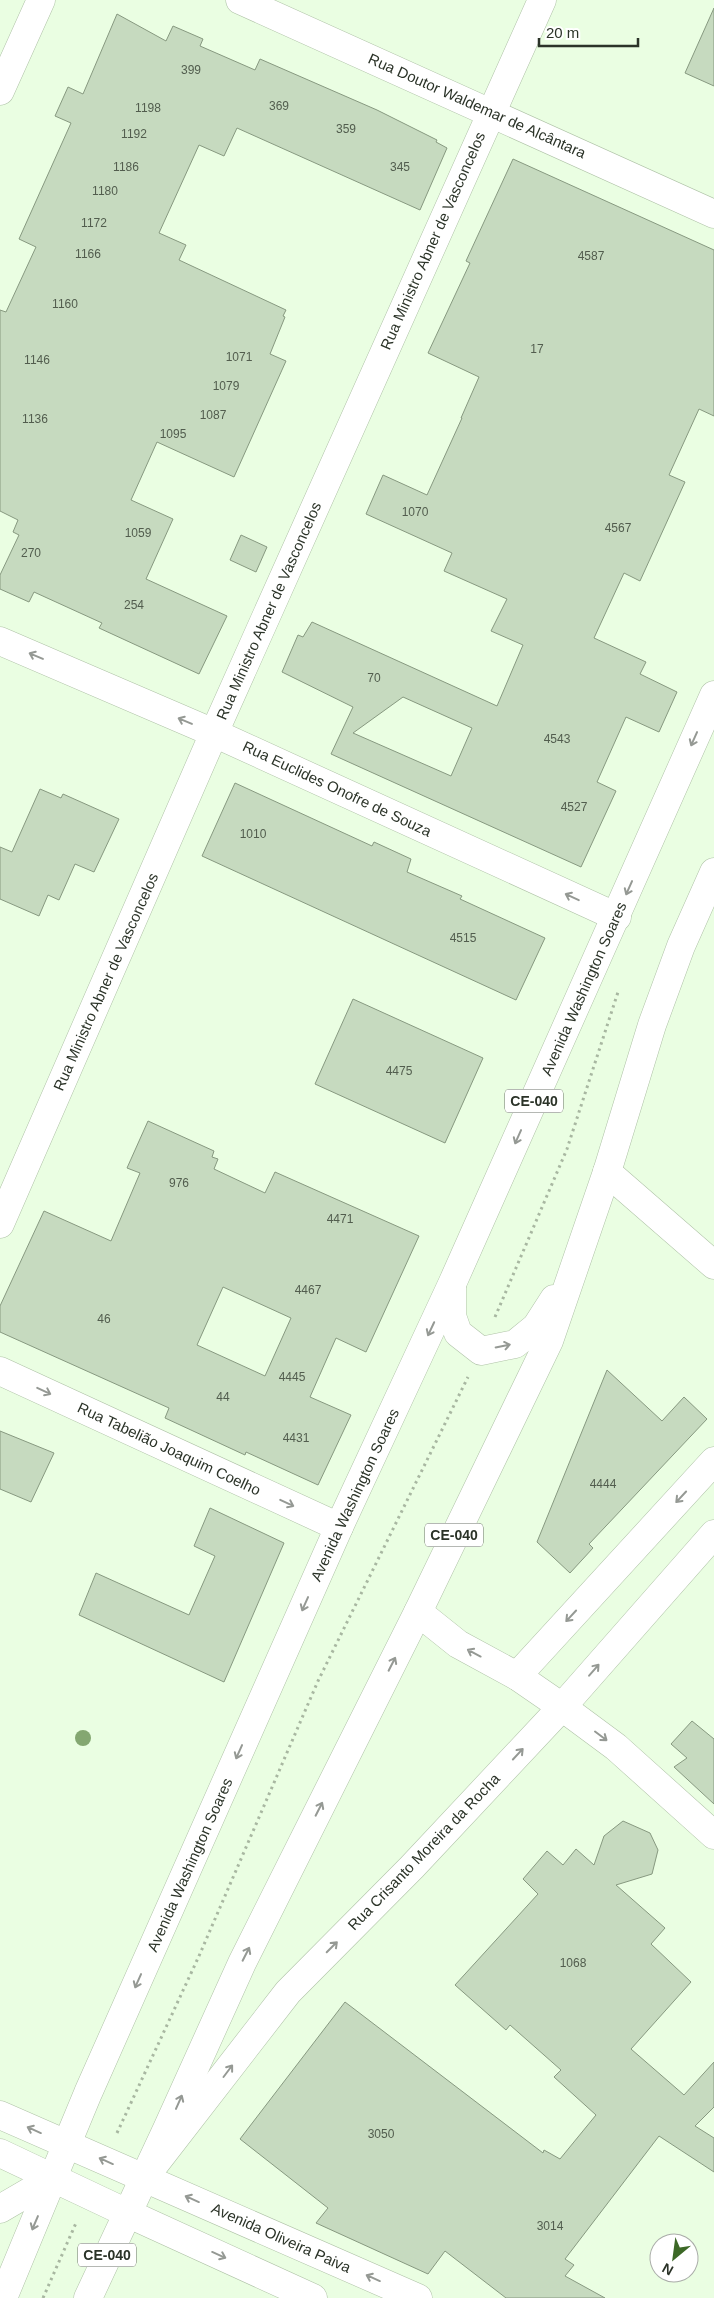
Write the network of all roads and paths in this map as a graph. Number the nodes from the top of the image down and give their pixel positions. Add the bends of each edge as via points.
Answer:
1 (41, 0) edge
2 (240, 0) edge
3 (542, 0) edge
4 (0, 91) edge
5 (490, 111) junction
6 (714, 214) edge
7 (0, 640) edge
8 (714, 695) edge
9 (214, 733) junction
10 (714, 872) edge
11 (616, 917) junction
12 (622, 982) dead end
13 (607, 1172) junction
14 (0, 1224) edge
15 (714, 1265) edge
16 (573, 1270) junction
17 (452, 1284) junction
18 (481, 1351) junction
19 (0, 1370) edge
20 (714, 1461) edge
21 (339, 1527) junction
22 (714, 1534) edge
23 (418, 1612) junction
24 (517, 1676) junction
25 (562, 1707) junction
26 (714, 1835) edge
27 (0, 2115) edge
28 (67, 2144) junction
29 (0, 2153) edge
30 (104, 2160) junction
31 (53, 2178) junction
32 (144, 2178) junction
33 (89, 2195) junction
34 (0, 2209) edge
35 (127, 2213) junction
36 (3, 2298) edge
37 (42, 2298) edge
38 (88, 2298) edge
39 (314, 2298) edge
40 (418, 2298) edge

1 - 4 main road
2 - 5 main road, Rua Doutor Waldemar de Alcântara
3 - 5 main road, Rua Ministro Abner de Vasconcelos
5 - 6 main road, Rua Doutor Waldemar de Alcântara
5 - 9 main road, Rua Ministro Abner de Vasconcelos
9 -> 7 main road, Rua Euclides Onofre de Souza
8 -> 11 main road, Avenida Washington Soares / CE-040
11 -> 9 main road, Rua Euclides Onofre de Souza
9 - 14 main road, Rua Ministro Abner de Vasconcelos
10 - 13 main road, CE-040 via 681,946 652,1025
11 -> 17 main road, Avenida Washington Soares / CE-040
12 - 18 path via 567,1148
13 - 15 main road
13 - 16 main road, CE-040
18 -> 16 main road via 515,1344 536,1327
16 - 23 main road, CE-040 via 549,1341
17 - 18 main road via 452,1316 458,1332
17 -> 21 main road, Avenida Washington Soares / CE-040
18 - 30 path via 318,1681 199,1956
19 -> 21 main road, Rua Tabelião Joaquim Coelho
20 -> 24 main road
21 -> 28 main road, Avenida Washington Soares / CE-040
25 -> 22 main road, Rua Crisanto Moreira da Rocha
24 -> 23 main road via 458,1644
32 -> 23 main road, CE-040 via 242,1963
24 - 25 main road
25 -> 26 main road via 616,1747
32 -> 25 main road, Rua Crisanto Moreira da Rocha via 288,1992
28 -> 27 main road, Avenida Oliveira Paiva
28 - 30 main road, Avenida Oliveira Paiva
28 - 31 main road, Avenida Washington Soares / CE-040
29 - 31 main road
32 -> 30 main road, Avenida Oliveira Paiva
31 - 33 main road
31 - 34 main road
31 -> 36 main road, Avenida Washington Soares / CE-040
32 - 35 main road, CE-040
40 -> 32 main road, Avenida Oliveira Paiva
33 - 35 main road
33 - 37 path
35 - 38 main road, CE-040
35 -> 39 main road

